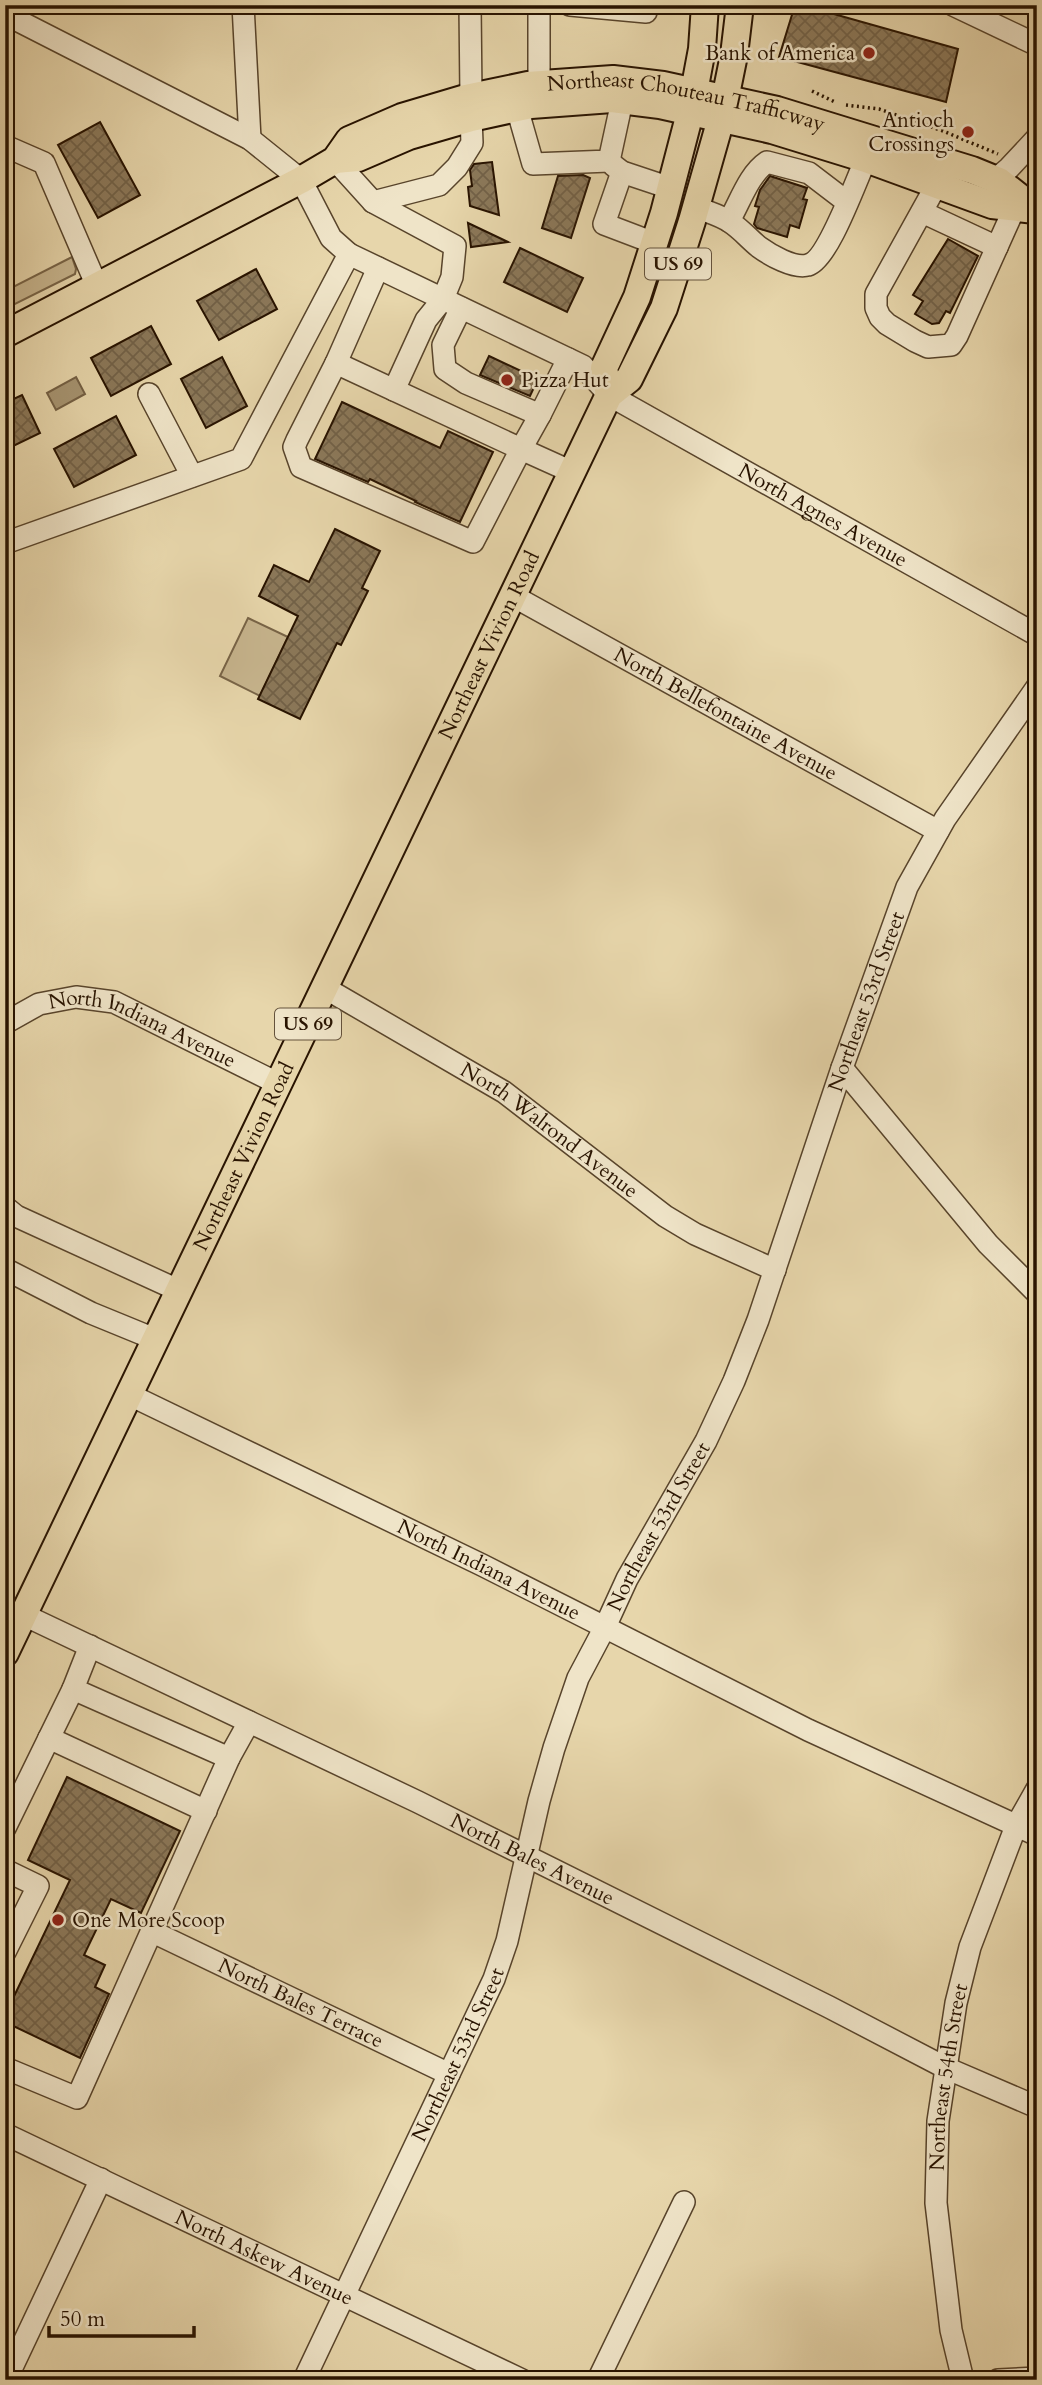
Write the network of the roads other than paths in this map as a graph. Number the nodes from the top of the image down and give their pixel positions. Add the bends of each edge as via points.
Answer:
1 (243, 5) edge
2 (470, 5) edge
3 (539, 5) edge
4 (570, 5) edge
5 (647, 5) edge
6 (705, 5) edge
7 (740, 5) edge
8 (953, 5) edge
9 (5, 14) edge
10 (1037, 45) edge
11 (539, 84) junction
12 (622, 101) junction
13 (692, 102) junction
14 (471, 107) junction
15 (517, 108) junction
16 (723, 109) junction
17 (1037, 138) edge
18 (250, 139) junction
19 (5, 146) edge
20 (866, 159) junction
21 (335, 160) junction
22 (616, 167) junction
23 (1002, 169) junction
24 (301, 180) junction
25 (937, 184) junction
26 (670, 188) junction
27 (373, 202) junction
28 (847, 202) junction
29 (1029, 204) edge
30 (696, 207) junction
31 (922, 212) junction
32 (729, 221) junction
33 (654, 243) junction
34 (997, 247) junction
35 (349, 254) junction
36 (378, 268) junction
37 (97, 286) junction
38 (452, 304) junction
39 (5, 334) edge
40 (568, 359) junction
41 (336, 363) junction
42 (394, 390) junction
43 (149, 394) dead end
44 (609, 395) junction
45 (540, 415) junction
46 (521, 449) junction
47 (572, 472) junction
48 (192, 476) junction
49 (5, 543) edge
50 (513, 596) junction
51 (1037, 635) edge
52 (1034, 695) edge
53 (938, 831) junction
54 (325, 988) junction
55 (5, 1023) edge
56 (842, 1069) junction
57 (279, 1084) junction
58 (5, 1207) edge
59 (5, 1269) edge
60 (775, 1270) junction
61 (1034, 1285) edge
62 (180, 1291) junction
63 (157, 1340) junction
64 (130, 1395) junction
65 (24, 1615) junction
66 (605, 1627) junction
67 (90, 1646) junction
68 (5, 1653) edge
69 (74, 1689) junction
70 (249, 1722) junction
71 (50, 1738) junction
72 (229, 1758) junction
73 (1037, 1789) edge
74 (206, 1811) junction
75 (1016, 1826) junction
76 (5, 1828) edge
77 (1037, 1835) edge
78 (527, 1856) junction
79 (5, 1870) edge
80 (153, 1932) junction
81 (5, 1952) edge
82 (946, 2068) junction
83 (7, 2073) edge
84 (449, 2074) junction
85 (1037, 2107) edge
86 (5, 2134) edge
87 (101, 2179) junction
88 (684, 2202) dead end
89 (344, 2294) junction
90 (1037, 2378) edge
91 (6, 2380) edge
92 (304, 2380) edge
93 (522, 2380) edge
94 (598, 2380) edge
95 (963, 2380) edge
96 (998, 2380) edge

1 - 18 street
2 - 14 street
3 - 11 street
4 - 5 street via 646,12
6 - 13 main road, Northeast Vivion Road / US 69
7 - 16 main road, Northeast Vivion Road / US 69
8 - 10 street
9 - 18 street
11 - 13 main road, Northeast Chouteau Trafficway via 613,79 663,85
11 - 14 main road, Northeast Chouteau Trafficway
12 - 13 main road, Northeast Chouteau Trafficway
12 - 15 main road, Northeast Chouteau Trafficway via 568,101
12 - 22 street
13 - 16 main road, Northeast Chouteau Trafficway
13 - 26 main road, Northeast Vivion Road / US 69
14 - 15 main road, Northeast Chouteau Trafficway
14 - 21 main road, Northeast Chouteau Trafficway via 402,117 349,140
14 - 27 street via 472,143 439,185
15 - 22 street via 533,164
16 - 20 main road, Northeast Chouteau Trafficway via 772,130
16 - 23 main road, Northeast Chouteau Trafficway via 828,125 929,155
16 - 30 main road, Northeast Vivion Road / US 69
17 - 23 street via 1009,168
18 - 24 street
19 - 37 street via 44,163
20 - 25 main road, Northeast Chouteau Trafficway
20 - 28 street
21 - 24 main road, Northeast Chouteau Trafficway
21 - 27 street
22 - 26 street
22 - 33 street via 604,224
23 - 29 main road, Northeast Chouteau Trafficway
24 - 35 street via 331,238
24 - 37 main road, Northeast Chouteau Trafficway
25 - 29 main road, Northeast Chouteau Trafficway via 992,205
25 - 31 street
26 - 33 main road, Northeast Vivion Road / US 69
27 - 38 street via 454,246
28 - 32 street via 808,173 767,162 751,178
28 - 32 street via 819,259 809,265 799,266 760,247
29 - 34 street
30 - 32 street
30 - 44 main road, Northeast Vivion Road / US 69 via 664,308 629,379
31 - 34 street
31 - 34 street via 876,294 880,317 915,341 929,347 951,345
33 - 44 main road, Northeast Vivion Road / US 69 via 637,297 604,368
35 - 36 street, North Agnes Avenue
35 - 48 street via 241,458
36 - 38 street, North Agnes Avenue
36 - 41 street
37 - 39 main road, Northeast Chouteau Trafficway
38 - 40 street, North Agnes Avenue
38 - 42 street via 426,320
38 - 45 street via 443,345 445,369
40 - 44 street, North Agnes Avenue via 583,366
40 - 45 street
41 - 42 street
41 - 46 street via 294,447 301,467 473,542
42 - 46 street
43 - 48 street
44 - 47 main road, Northeast Vivion Road / US 69
44 - 51 street, North Agnes Avenue
45 - 46 street
46 - 47 street
47 - 50 main road, Northeast Vivion Road / US 69
48 - 49 street
50 - 53 street, North Bellefontaine Avenue
50 - 54 main road, Northeast Vivion Road / US 69
52 - 53 street, Northeast 53rd Street
53 - 56 street, Northeast 53rd Street via 907,887
54 - 57 main road, Northeast Vivion Road / US 69
54 - 60 street, North Walrond Avenue via 504,1092 665,1216
55 - 57 street, North Indiana Avenue via 39,1003 76,996 114,1002
56 - 60 street, Northeast 53rd Street
56 - 61 street via 988,1244
57 - 62 main road, Northeast Vivion Road / US 69
58 - 62 street
59 - 63 street
60 - 66 street, Northeast 53rd Street via 729,1393
62 - 63 main road, Northeast Vivion Road / US 69
63 - 64 main road, Northeast Vivion Road / US 69
64 - 65 main road, Northeast Vivion Road / US 69
64 - 66 street, North Indiana Avenue
65 - 67 street, North Bales Avenue
65 - 68 main road, Northeast Vivion Road / US 69
66 - 75 street, North Indiana Avenue via 808,1730
66 - 78 street, Northeast 53rd Street via 578,1678 554,1748
67 - 69 street
67 - 70 street, North Bales Avenue
69 - 71 street
69 - 72 street
70 - 72 street
70 - 78 street, North Bales Avenue
71 - 74 street
71 - 76 street
72 - 74 street
73 - 75 street, Northeast 54th Street
74 - 80 street
75 - 77 street, North Indiana Avenue
75 - 82 street, Northeast 54th Street via 970,1947
78 - 82 street, North Bales Avenue
78 - 84 street, Northeast 53rd Street via 508,1941
79 - 81 street via 38,1886
80 - 83 street via 77,2098
80 - 84 street, North Bales Terrace
82 - 85 street, North Bales Avenue
82 - 95 street, Northeast 54th Street via 936,2203 951,2330
84 - 89 street, Northeast 53rd Street
86 - 87 street, North Askew Avenue
87 - 89 street, North Askew Avenue
87 - 91 street
88 - 94 street
89 - 92 street, Northeast 53rd Street
89 - 93 street, North Askew Avenue
90 - 96 street

